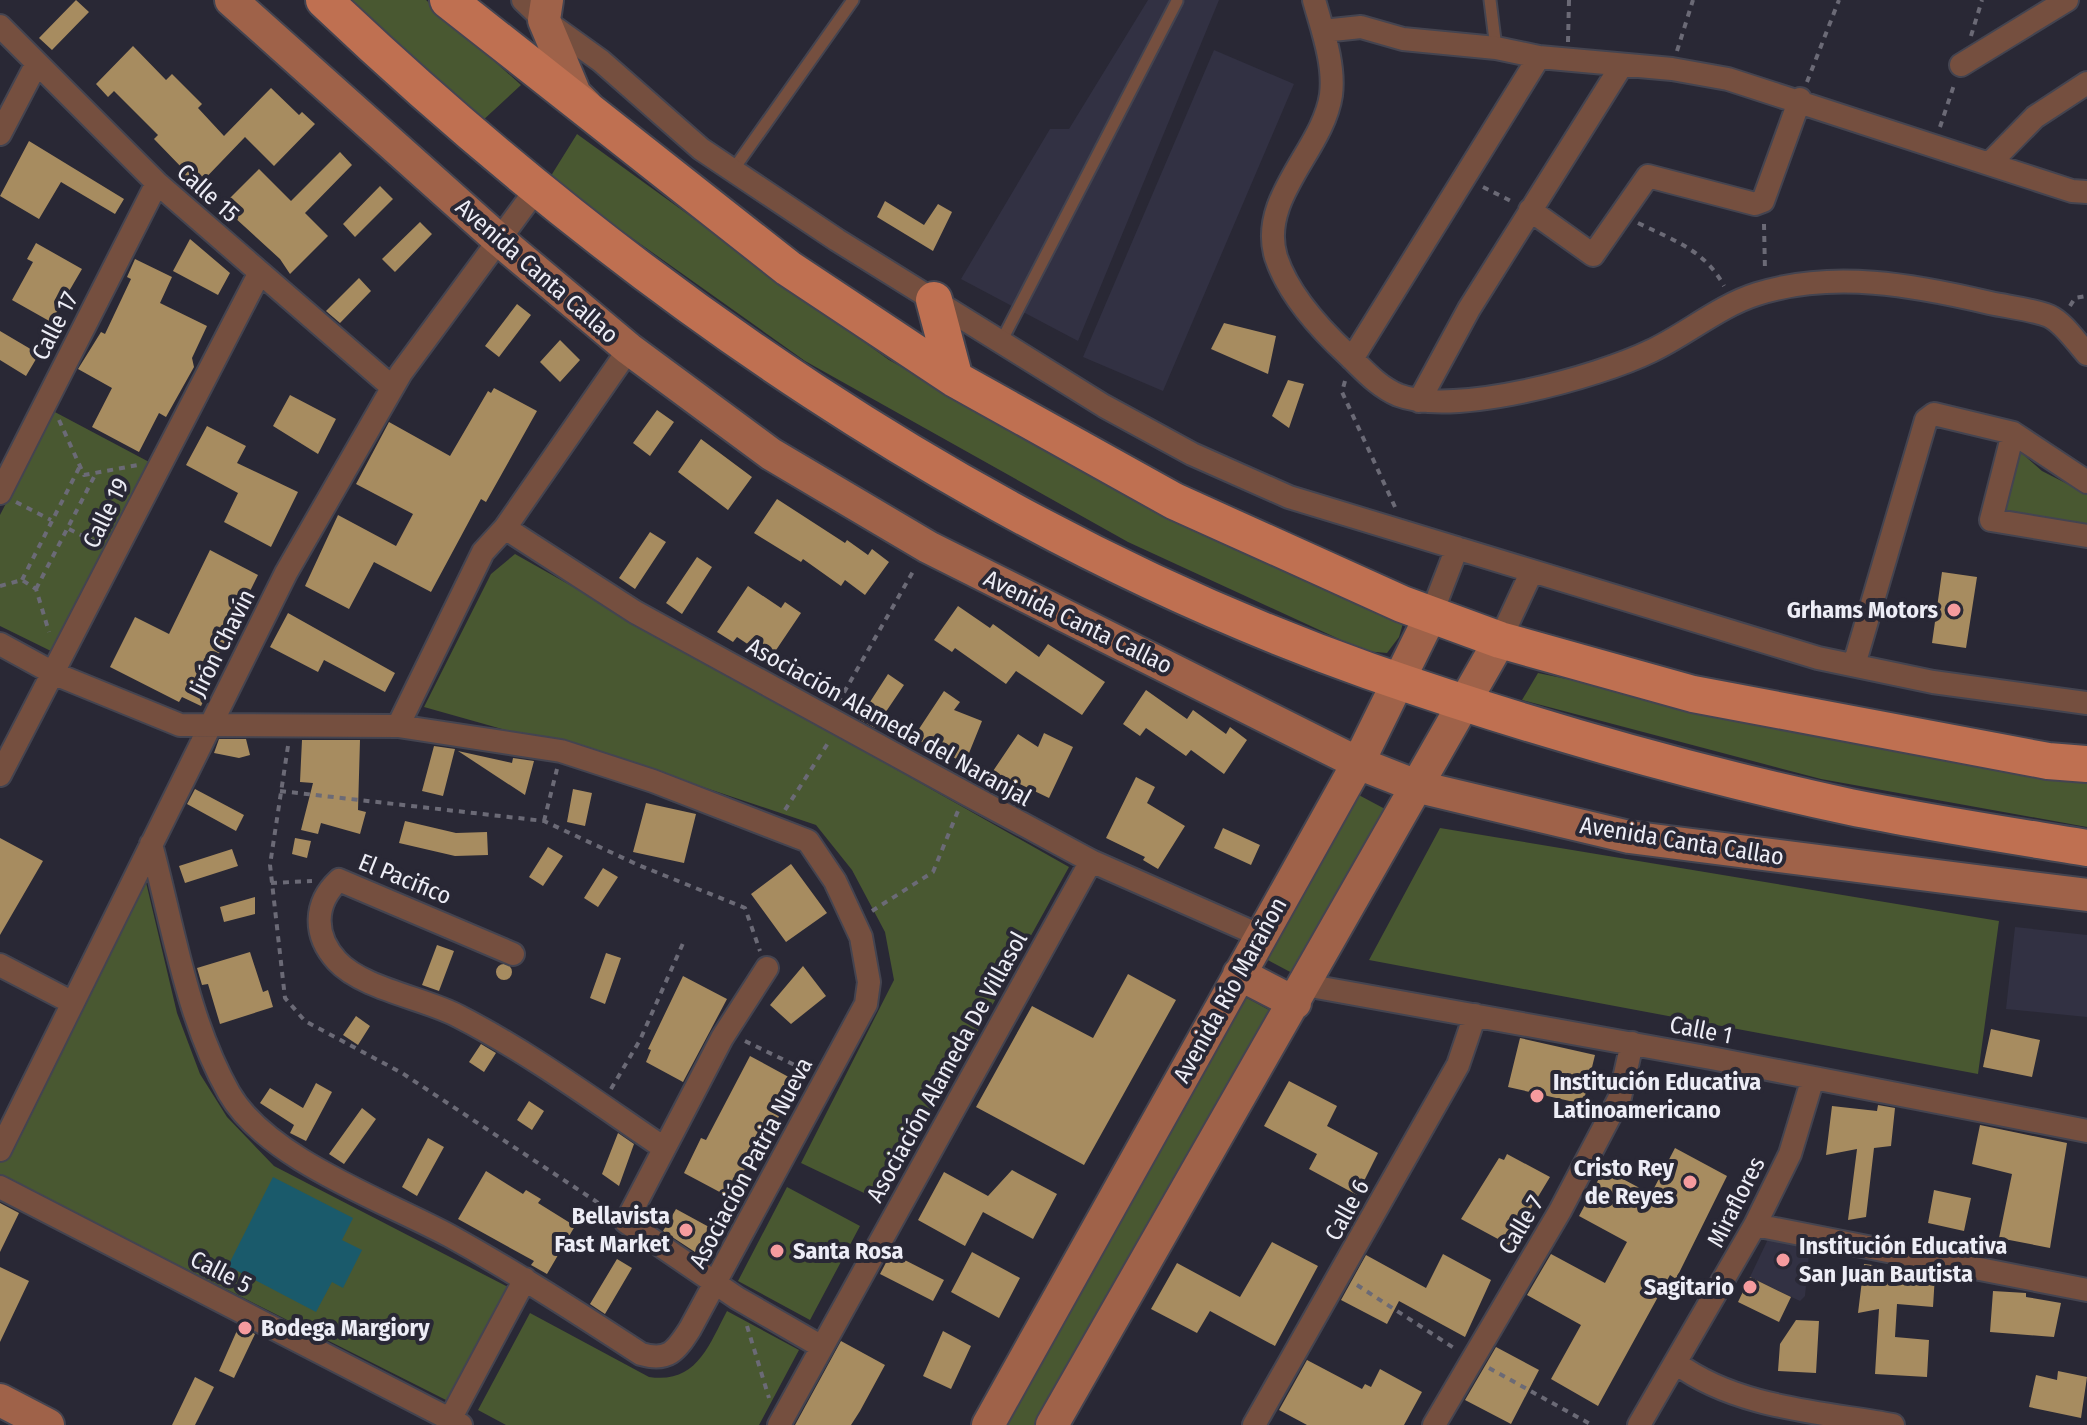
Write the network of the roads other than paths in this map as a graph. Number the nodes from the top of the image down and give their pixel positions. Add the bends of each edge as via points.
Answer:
1 (231, 0) edge
2 (324, 0) edge
3 (448, 0) edge
4 (853, 0) edge
5 (1314, 0) edge
6 (1490, 0) edge
7 (2067, 0) edge
8 (1177, 1) edge
9 (538, 7) edge
10 (0, 26) edge
11 (1323, 31) junction
12 (1496, 48) junction
13 (1539, 57) junction
14 (37, 63) junction
15 (1622, 65) junction
16 (1961, 65) dead end
17 (2087, 83) edge
18 (1800, 99) junction
19 (0, 134) edge
20 (629, 146) junction
21 (1989, 164) junction
22 (733, 170) junction
23 (157, 183) junction
24 (538, 187) junction
25 (2087, 192) edge
26 (1530, 210) junction
27 (498, 239) junction
28 (259, 274) junction
29 (934, 300) junction
30 (1001, 342) junction
31 (629, 349) junction
32 (2087, 354) edge
33 (1352, 359) junction
34 (955, 379) junction
35 (392, 387) junction
36 (1419, 401) junction
37 (2013, 433) junction
38 (2087, 482) edge
39 (7, 497) edge
40 (505, 528) junction
41 (2087, 536) edge
42 (1457, 548) junction
43 (1532, 571) junction
44 (1431, 615) junction
45 (1500, 640) junction
46 (0, 644) edge
47 (1854, 665) junction
48 (59, 666) junction
49 (1398, 680) junction
50 (1464, 703) junction
51 (2087, 703) edge
52 (398, 726) junction
53 (209, 727) junction
54 (1358, 763) junction
55 (2087, 764) edge
56 (0, 775) edge
57 (1419, 787) junction
58 (151, 844) junction
59 (2087, 848) edge
60 (1091, 861) junction
61 (2087, 895) edge
62 (1261, 936) junction
63 (513, 954) dead end
64 (0, 965) edge
65 (767, 968) road end
66 (1239, 974) junction
67 (1300, 994) junction
68 (73, 1003) junction
69 (1475, 1015) junction
70 (1632, 1043) junction
71 (1813, 1078) junction
72 (2087, 1131) edge
73 (664, 1148) junction
74 (0, 1150) edge
75 (0, 1187) edge
76 (1755, 1225) junction
77 (525, 1279) junction
78 (716, 1283) junction
79 (2087, 1290) edge
80 (822, 1347) junction
81 (1676, 1363) junction
82 (0, 1400) edge
83 (776, 1418) edge
84 (1846, 1421) edge
85 (453, 1423) edge
86 (48, 1425) edge
87 (988, 1425) edge
88 (1052, 1425) edge
89 (1254, 1425) edge
90 (1434, 1425) edge
91 (1639, 1425) edge
92 (1893, 1425) edge

1 - 27 street, Avenida Canta Callao
2 - 24 main road via 399,72
3 - 20 main road
4 - 22 lane
5 - 11 street
6 - 12 lane
7 - 16 street
8 - 30 lane
9 - 20 street via 575,94
9 - 22 street via 701,149
10 - 14 street, Calle 15
11 - 12 street via 1361,27 1403,39
11 - 33 street via 1331,95 1321,127 1276,211 1272,236 1281,268 1309,315
12 - 13 street
13 - 15 street
13 - 33 street
14 - 19 street
14 - 23 street, Calle 15
15 - 18 street via 1728,79
15 - 26 street
17 - 21 street via 2035,117
18 - 21 street
18 - 26 street via 1763,201 1755,204 1648,176 1593,255
20 - 34 main road via 788,268
21 - 25 street
22 - 29 street
23 - 28 street, Calle 15
23 - 39 street, Calle 17 via 49,396
24 - 27 street, Jirón Chavín
24 - 49 main road via 757,353 991,498 1238,618
26 - 36 street
27 - 31 street, Avenida Canta Callao
27 - 35 street, Jirón Chavín
28 - 35 street, Calle 15
28 - 48 street, Calle 19
29 - 30 street
29 - 34 main road
30 - 42 street via 1192,454 1289,497
31 - 40 street
31 - 54 street, Avenida Canta Callao via 771,454 928,547
32 - 36 street via 2049,316 1865,280 1766,292 1733,303 1649,352 1584,376 1474,398
33 - 36 street via 1369,377
34 - 44 main road via 1174,501
35 - 53 street, Jirón Chavín via 286,573
37 - 38 street
37 - 41 street via 1991,520
37 - 47 street via 1943,414 1926,420
40 - 52 street via 483,552
40 - 60 street, Asociación Alameda del Naranjal via 635,612
42 - 43 street
42 - 44 street, Avenida Río Marañon
43 - 45 street
43 - 47 street
44 - 45 main road
44 - 49 street, Avenida Río Marañon
45 - 50 street
45 - 55 main road via 1693,694
46 - 48 street, Asociación Patria Nueva
47 - 51 street via 1933,682
48 - 53 street, Asociación Patria Nueva via 180,725
48 - 56 street, Calle 19
49 - 50 main road
49 - 54 street, Avenida Río Marañon
50 - 57 street
50 - 59 main road via 1753,785
52 - 53 street, Asociación Patria Nueva
52 - 78 street, Asociación Patria Nueva via 561,751 653,781 808,841 835,881 866,956 866,1004
53 - 58 street, Jirón Chavín
54 - 57 street, Avenida Canta Callao
54 - 62 street, Avenida Río Marañon
57 - 61 street, Avenida Canta Callao via 1629,837
57 - 67 street
58 - 68 street, Jirón Chavín
58 - 77 street, Asociación Patria Nueva via 211,1052 230,1094 253,1125 292,1154
60 - 62 street, Asociación Alameda del Naranjal
60 - 80 street, Asociación Alameda De Villasol
62 - 66 street, Avenida Río Marañon
63 - 73 street, El Pacifico via 339,880 325,893 319,916 323,940 352,973 455,1015 543,1062
64 - 68 street
65 - 73 street
66 - 67 street
66 - 87 street, Avenida Río Marañon
67 - 69 street, Calle 1
67 - 88 street
68 - 74 street, Jirón Chavín
69 - 70 street, Calle 1
69 - 89 street, Calle 6 via 1458,1065
70 - 71 street, Calle 1
70 - 90 street, Calle 7 via 1620,1097 1560,1211
71 - 72 street, Calle 1
71 - 76 street, Miraflores via 1790,1154
73 - 78 street via 626,1222
75 - 85 street, Calle 5
76 - 79 street
76 - 81 street, Miraflores
77 - 78 street, Asociación Patria Nueva via 641,1354 656,1358 676,1352
77 - 85 street
78 - 80 street
80 - 83 street, Asociación Alameda De Villasol
81 - 84 street via 1699,1380 1743,1396
81 - 91 street, Miraflores
82 - 86 street
84 - 92 street

